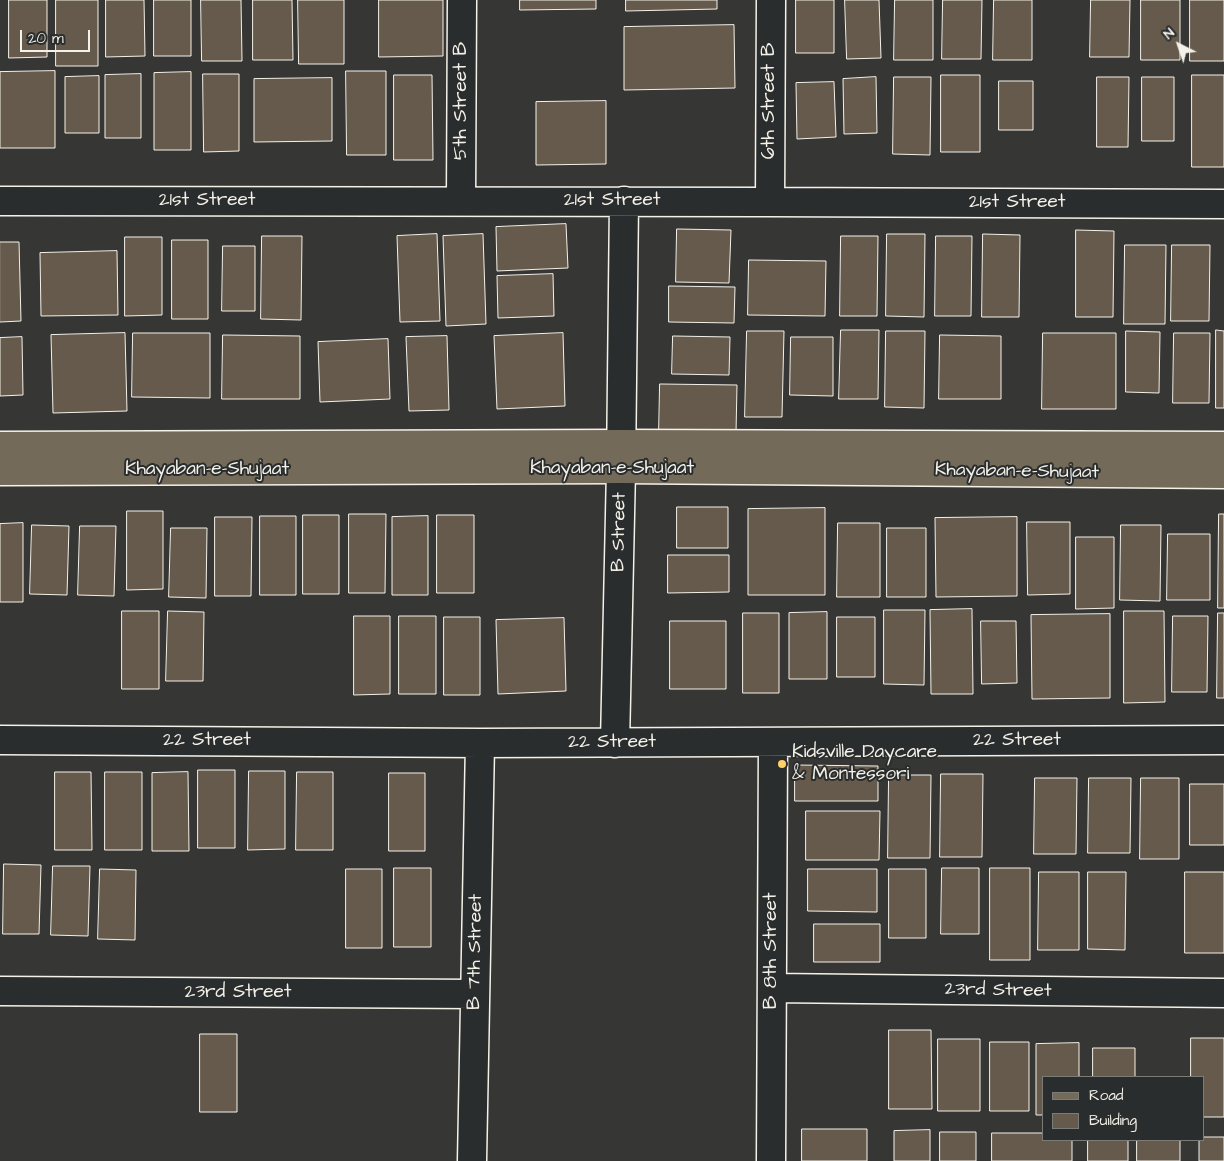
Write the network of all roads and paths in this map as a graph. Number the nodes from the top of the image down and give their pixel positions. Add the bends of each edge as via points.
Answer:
1 (462, 0) edge
2 (771, 0) edge
3 (0, 200) edge
4 (461, 201) junction
5 (624, 201) junction
6 (770, 202) junction
7 (1224, 204) edge
8 (0, 446) edge
9 (1224, 446) edge
10 (621, 456) junction
11 (0, 470) edge
12 (1224, 474) edge
13 (0, 740) edge
14 (1224, 740) edge
15 (615, 742) junction
16 (773, 742) junction
17 (480, 743) junction
18 (772, 988) junction
19 (0, 991) edge
20 (1224, 993) edge
21 (476, 994) junction
22 (472, 1161) edge
23 (771, 1161) edge

1 - 4 street, 5th Street B
2 - 6 street, 6th Street B
3 - 4 street, 21st Street
4 - 5 street, 21st Street
5 - 6 street, 21st Street
5 - 10 street, B Street
6 - 7 street, 21st Street
8 - 10 main road, Khayaban-e-Shujaat
9 - 10 main road, Khayaban-e-Shujaat
10 - 11 main road, Khayaban-e-Shujaat
10 - 12 main road, Khayaban-e-Shujaat
10 - 15 street, B Street
13 - 17 street, 22 Street
14 - 16 street, 22 Street
15 - 16 street, 22 Street
15 - 17 street, 22 Street
16 - 18 street, B 8th Street
17 - 21 street, B 7th Street
18 - 20 street, 23rd Street
18 - 23 street, B 8th Street
19 - 21 street, 23rd Street
21 - 22 street, B 7th Street

